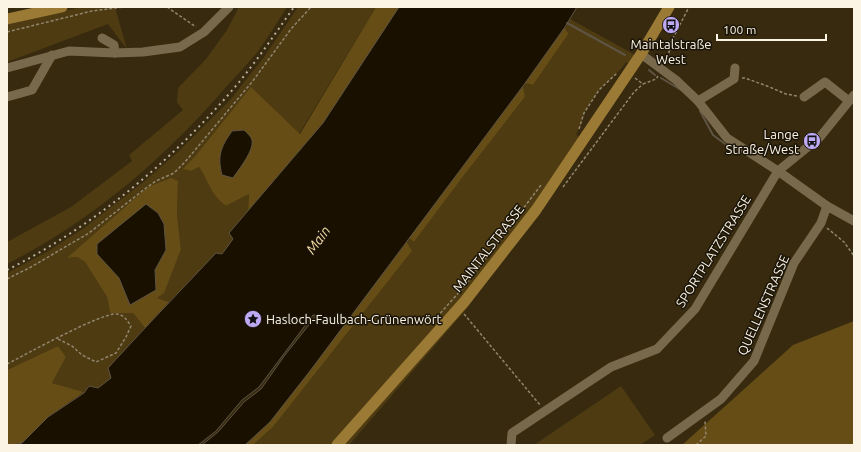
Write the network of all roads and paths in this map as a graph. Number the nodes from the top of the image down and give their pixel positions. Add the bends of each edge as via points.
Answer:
1 (62, 7) edge
2 (124, 7) edge
3 (168, 7) edge
4 (229, 7) edge
5 (311, 7) edge
6 (669, 7) edge
7 (689, 7) edge
8 (7, 19) edge
9 (7, 32) edge
10 (204, 32) junction
11 (102, 38) dead end
12 (115, 53) junction
13 (641, 54) junction
14 (52, 55) junction
15 (7, 68) edge
16 (735, 68) dead end
17 (663, 70) junction
18 (628, 73) junction
19 (734, 79) junction
20 (7, 97) edge
21 (804, 97) joint
22 (852, 98) edge
23 (698, 100) junction
24 (578, 130) dead end
25 (778, 171) junction
26 (542, 183) dead end
27 (827, 206) junction
28 (854, 221) edge
29 (821, 223) junction
30 (854, 256) edge
31 (7, 279) edge
32 (464, 313) dead end
33 (436, 319) dead end
34 (56, 338) junction
35 (7, 364) edge
36 (545, 411) junction
37 (705, 411) junction
38 (667, 438) dead end
39 (337, 445) edge
40 (511, 445) edge
41 (696, 445) edge

1 - 8 main road
2 - 9 path via 92,11
3 - 10 path
4 - 10 street
5 - 31 path via 174,173 146,188 82,238
6 - 13 main road, MAINTALSTRASSE
7 - 17 path via 671,42
10 - 12 street via 180,47
11 - 12 street via 114,45
12 - 14 street via 69,51
13 - 17 street
13 - 18 main road, MAINTALSTRASSE
14 - 15 street
14 - 20 street via 32,90
16 - 19 street
17 - 18 path via 656,79 643,84
17 - 23 street
18 - 24 path via 620,70 599,90 584,113
18 - 39 main road, MAINTALSTRASSE via 536,210 465,301
19 - 21 path via 745,78 786,94
19 - 23 street
21 - 22 street via 826,82
22 - 25 street, SPORTPLATZSTRASSE via 820,137
23 - 25 street via 727,138
25 - 27 street
25 - 36 street, SPORTPLATZSTRASSE via 695,309 658,349 611,367
26 - 33 path via 462,289
27 - 28 street
27 - 29 street, QUELLENSTRASSE
29 - 30 path via 844,242
29 - 37 street, QUELLENSTRASSE via 794,263 754,361 721,399
32 - 36 path
34 - 34 path via 96,362 116,353 131,326 124,316 115,314
34 - 35 path
36 - 40 street, SPORTPLATZSTRASSE via 512,433
37 - 38 street, QUELLENSTRASSE
37 - 41 path via 706,436

